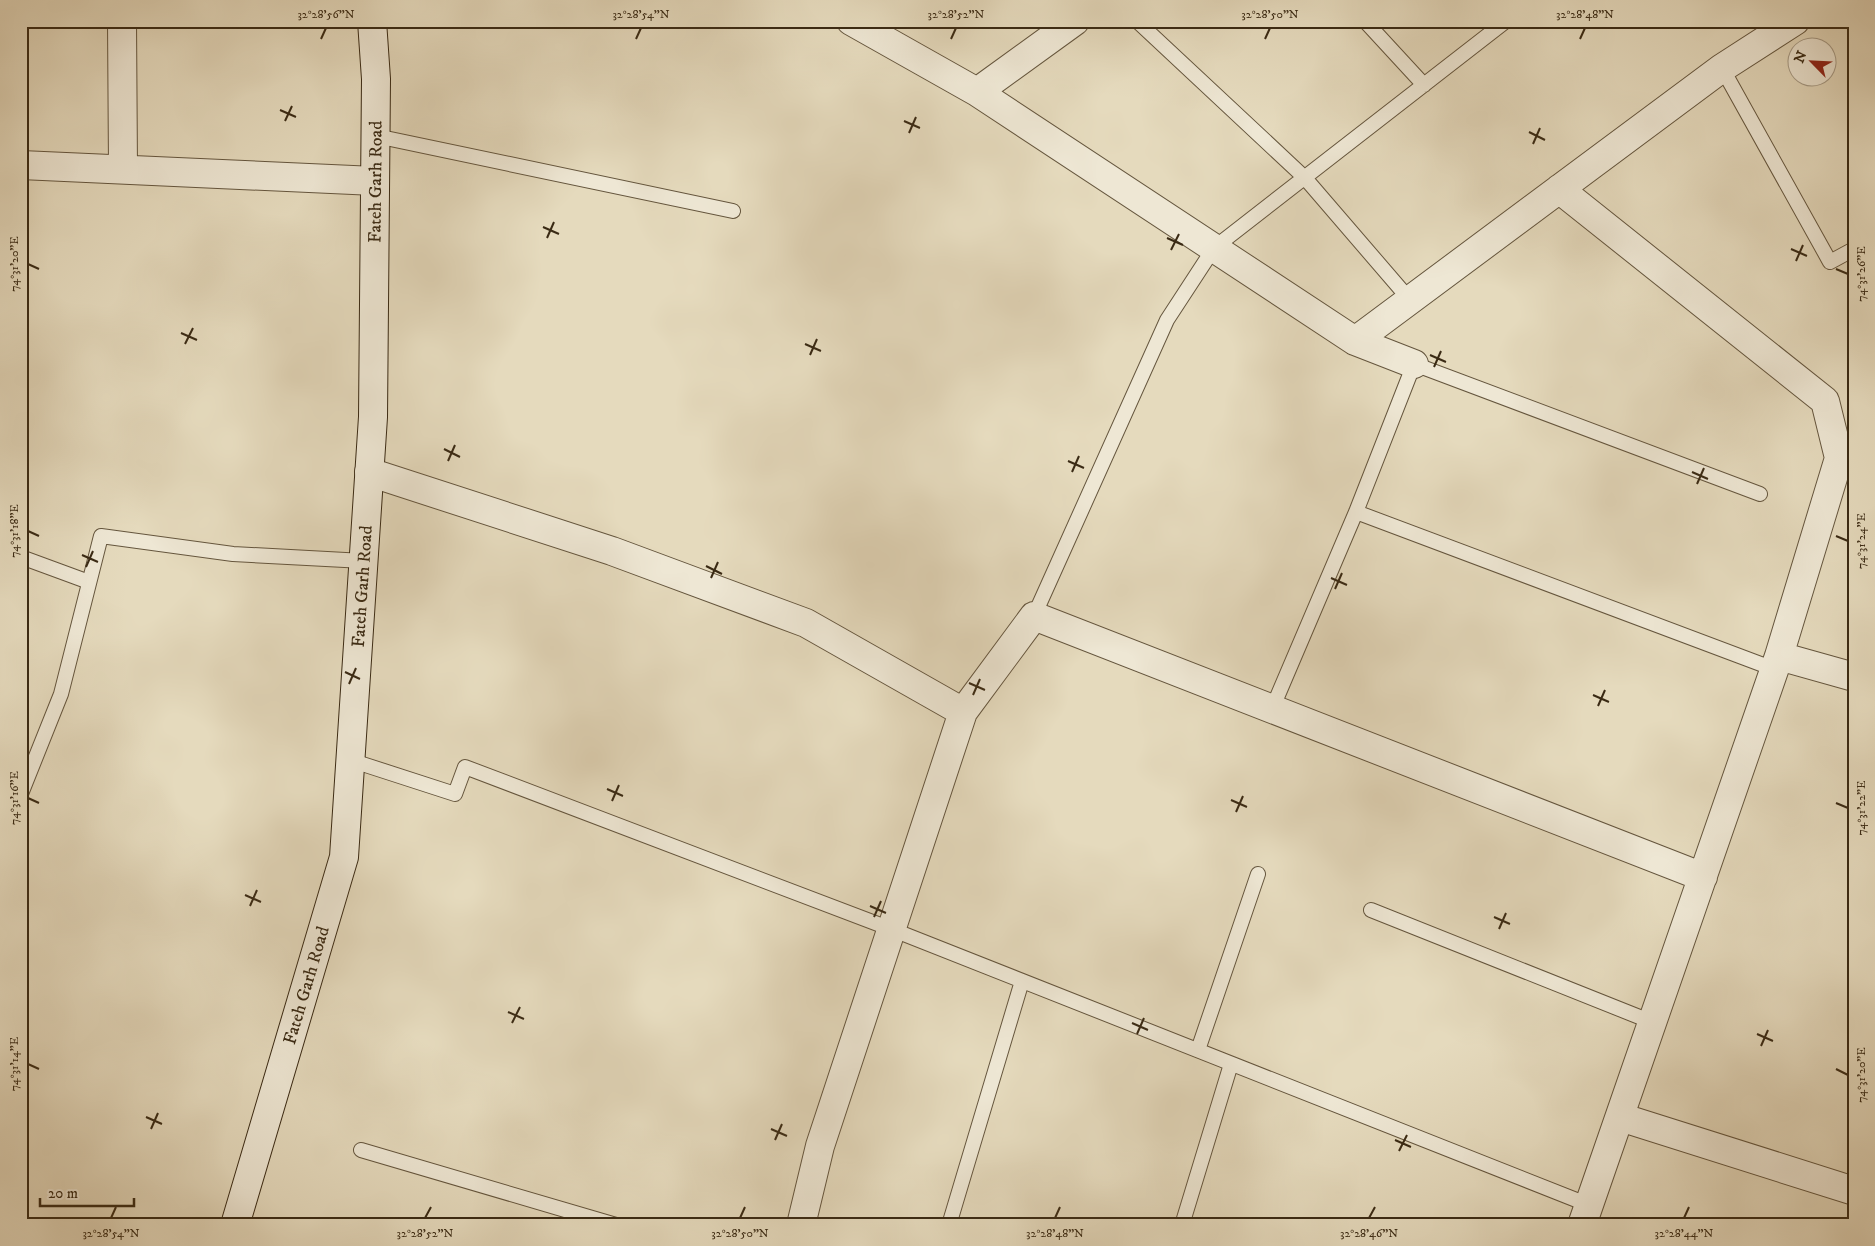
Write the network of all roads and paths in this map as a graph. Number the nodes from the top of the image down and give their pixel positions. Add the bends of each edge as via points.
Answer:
1 (122, 21) edge
2 (372, 21) edge
3 (851, 21) edge
4 (1075, 21) edge
5 (1137, 21) edge
6 (1365, 21) edge
7 (1506, 21) edge
8 (1795, 21) edge
9 (1722, 68) junction
10 (1424, 85) junction
11 (977, 92) junction
12 (376, 136) junction
13 (21, 165) edge
14 (123, 170) junction
15 (1305, 178) junction
16 (375, 182) junction
17 (1560, 189) junction
18 (733, 210) dead end
19 (1214, 248) junction
20 (1854, 249) edge
21 (1410, 300) junction
22 (1355, 342) junction
23 (1414, 364) junction
24 (369, 472) junction
25 (1760, 494) dead end
26 (1356, 512) junction
27 (21, 557) edge
28 (364, 561) junction
29 (89, 582) junction
30 (1034, 616) junction
31 (1777, 662) junction
32 (1854, 677) edge
33 (1272, 709) junction
34 (963, 712) junction
35 (350, 760) junction
36 (21, 794) edge
37 (1258, 874) dead end
38 (1703, 877) junction
39 (1371, 910) dead end
40 (891, 929) junction
41 (1022, 981) junction
42 (1652, 1022) junction
43 (1198, 1050) junction
44 (1231, 1064) junction
45 (1620, 1117) junction
46 (361, 1150) dead end
47 (1854, 1191) edge
48 (1586, 1215) edge
49 (805, 1224) edge
50 (236, 1225) edge
51 (616, 1225) edge
52 (949, 1225) edge
53 (1182, 1225) edge

1 - 14 street
2 - 12 street, Fateh Garh Road
3 - 11 street
4 - 11 street
5 - 15 lane
6 - 10 lane
7 - 10 lane
8 - 9 street
9 - 17 street
9 - 20 lane via 1830,262
10 - 15 lane
11 - 19 street
12 - 16 street, Fateh Garh Road
12 - 18 lane
13 - 14 street
14 - 16 street
15 - 19 lane
15 - 21 lane
16 - 24 street, Fateh Garh Road via 373,417
17 - 21 street
17 - 31 street via 1825,401 1839,458
19 - 22 street
19 - 30 lane via 1167,320
21 - 22 street
22 - 23 street
23 - 25 lane
23 - 26 lane
24 - 28 street, Fateh Garh Road
24 - 34 street via 612,551 806,623
26 - 31 lane
26 - 33 lane
27 - 29 lane
28 - 29 lane via 233,554 101,536
28 - 35 street, Fateh Garh Road
29 - 36 lane via 61,694
30 - 33 street
30 - 34 street
31 - 32 street
31 - 38 street
33 - 38 street
34 - 40 street
35 - 40 lane via 456,794 465,767
35 - 50 street, Fateh Garh Road via 344,857
37 - 43 lane
38 - 42 street
39 - 42 lane
40 - 41 lane
40 - 49 street via 820,1146
41 - 43 lane
41 - 52 lane
42 - 45 street
43 - 44 lane
44 - 48 lane
44 - 53 lane
45 - 47 street
45 - 48 street
46 - 51 lane

